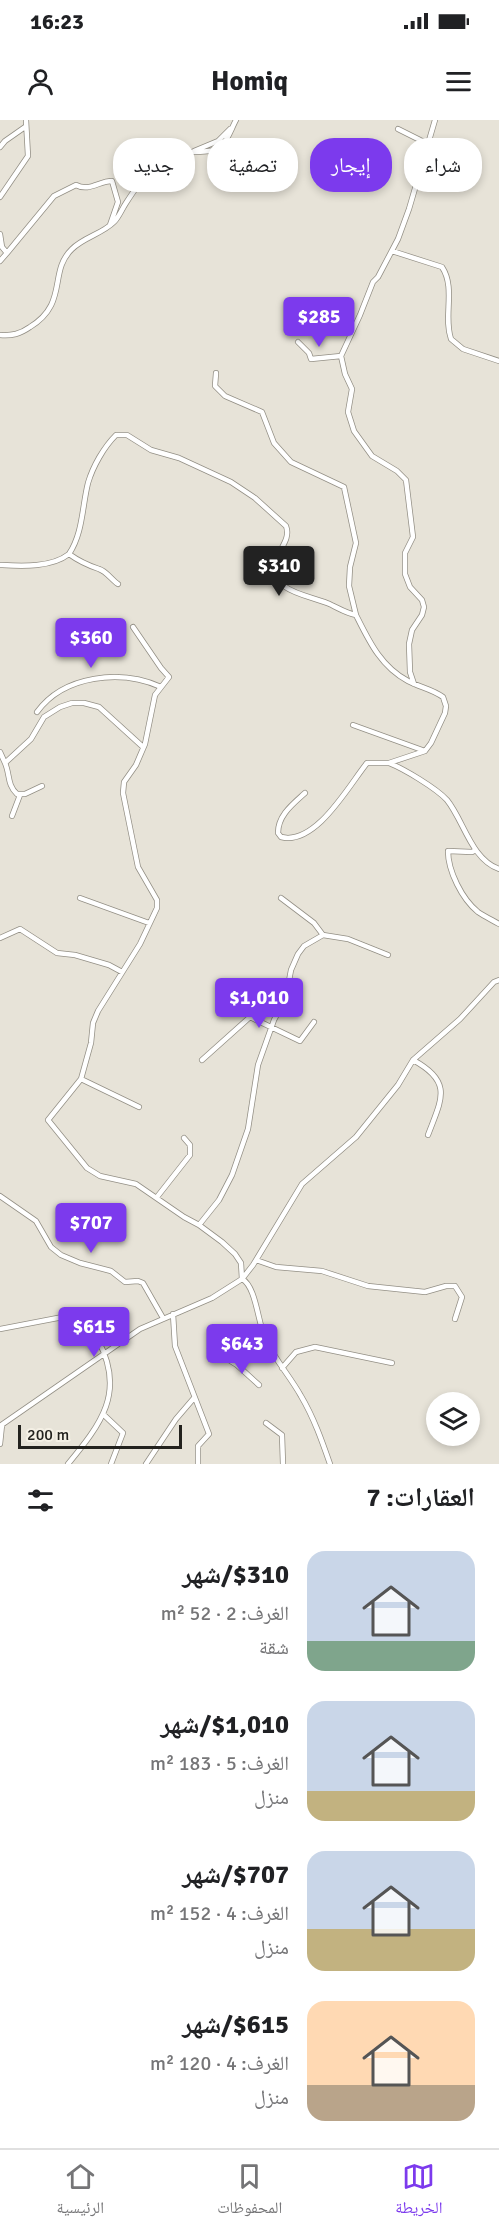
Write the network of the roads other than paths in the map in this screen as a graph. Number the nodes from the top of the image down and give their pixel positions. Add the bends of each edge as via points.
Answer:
1 (26, 120) edge
2 (236, 120) edge
3 (435, 120) edge
4 (26, 127) junction
5 (398, 129) dead end
6 (416, 138) edge
7 (430, 138) edge
8 (0, 147) edge
9 (2, 189) edge
10 (414, 192) edge
11 (0, 197) edge
12 (110, 225) junction
13 (0, 234) edge
14 (392, 251) junction
15 (7, 253) junction
16 (0, 261) edge
17 (0, 335) edge
18 (298, 342) dead end
19 (341, 356) junction
20 (499, 361) edge
21 (216, 373) dead end
22 (69, 554) junction
23 (0, 565) edge
24 (118, 584) dead end
25 (356, 615) junction
26 (133, 627) dead end
27 (414, 684) junction
28 (161, 687) junction
29 (37, 712) dead end
30 (353, 725) dead end
31 (143, 747) junction
32 (425, 751) junction
33 (0, 752) edge
34 (4, 763) junction
35 (389, 763) junction
36 (42, 786) dead end
37 (305, 793) dead end
38 (20, 795) junction
39 (12, 816) dead end
40 (476, 850) junction
41 (499, 869) edge
42 (80, 898) dead end
43 (281, 898) dead end
44 (149, 923) junction
45 (499, 924) edge
46 (323, 935) junction
47 (0, 938) edge
48 (388, 954) dead end
49 (122, 972) junction
50 (499, 980) edge
51 (314, 1022) dead end
52 (272, 1027) junction
53 (202, 1060) dead end
54 (413, 1060) junction
55 (81, 1078) junction
56 (139, 1107) dead end
57 (428, 1135) dead end
58 (184, 1138) dead end
59 (0, 1196) edge
60 (157, 1197) junction
61 (200, 1225) junction
62 (256, 1260) junction
63 (242, 1279) junction
64 (173, 1314) junction
65 (163, 1318) junction
66 (455, 1319) dead end
67 (0, 1329) edge
68 (264, 1337) junction
69 (210, 1347) dead end
70 (104, 1352) junction
71 (393, 1363) dead end
72 (237, 1365) junction
73 (282, 1368) junction
74 (259, 1384) dead end
75 (194, 1398) junction
76 (104, 1414) junction
77 (266, 1423) dead end
78 (1, 1426) edge
79 (0, 1444) edge
80 (68, 1464) edge
81 (111, 1464) edge
82 (146, 1464) edge
83 (198, 1464) edge
84 (282, 1464) edge
85 (330, 1464) edge

1 - 4 street
2 - 12 street via 220,147 170,158 152,170
3 - 7 street
4 - 8 street
4 - 9 street via 28,156
5 - 6 street
9 - 11 street
10 - 14 street
12 - 15 street via 118,202 112,181 82,188 76,185 54,196
12 - 17 street via 67,254 53,304 39,321 13,336
13 - 15 street
14 - 19 street via 373,282
14 - 20 street via 442,267 448,284 451,339 463,349
15 - 16 street
18 - 19 street via 311,359
19 - 27 street via 352,389 348,412 354,431 372,456 406,480 413,537 405,553 405,574 424,607 410,636 409,662
21 - 25 street via 215,386 225,396 262,412 274,443 291,462 344,487 356,543 349,586
22 - 23 street via 33,565
22 - 24 street via 88,567 102,570
22 - 25 street via 81,523 92,471 114,437 124,434 151,450 224,478 255,498 288,530 275,567 285,587
25 - 27 street via 379,657
26 - 28 street via 169,677
27 - 32 street via 438,694 446,706
28 - 29 street via 120,678 86,681 66,686
28 - 31 street via 153,700
30 - 32 street
31 - 34 street via 99,708 72,703 44,717 31,739
31 - 44 street via 124,782 123,793 138,867 157,900
32 - 35 street
33 - 34 street
34 - 38 street via 12,789
35 - 37 street via 367,763 318,824 298,836 281,837 279,825 291,804
35 - 40 street via 438,792
36 - 38 street
38 - 39 street
40 - 41 street
40 - 45 street via 447,851 448,859 468,901
42 - 44 street
43 - 46 street via 314,923
44 - 49 street
46 - 48 street via 348,939
46 - 52 street via 298,954 286,998
47 - 49 street via 20,929 57,953 75,955
49 - 55 street via 93,1023
50 - 54 street
51 - 52 street via 300,1041
52 - 53 street via 250,1017
52 - 61 street via 258,1065 248,1129 232,1176
54 - 57 street via 439,1080 442,1098
54 - 62 street via 356,1137 302,1184
55 - 56 street
55 - 60 street via 50,1115 50,1125 87,1168 100,1176 136,1184
58 - 60 street via 190,1145 190,1155
59 - 65 street via 36,1221 51,1247 61,1255 111,1271 125,1282 144,1283
60 - 61 street
61 - 63 street via 235,1254 241,1263
62 - 63 street
62 - 66 street via 276,1267 322,1271 387,1288 425,1292 455,1286 462,1297
63 - 64 street via 212,1298
63 - 68 street via 250,1285
64 - 65 street
64 - 75 street via 174,1346
65 - 70 street
67 - 70 street via 78,1317 88,1323
68 - 72 street
68 - 73 street
69 - 72 street
70 - 76 street via 111,1382
70 - 78 street
71 - 73 street via 315,1347 296,1352
72 - 74 street
73 - 85 street via 316,1425
75 - 82 street
75 - 83 street via 209,1434 198,1446
76 - 80 street
76 - 81 street via 123,1433
77 - 84 street via 282,1435
78 - 79 street

